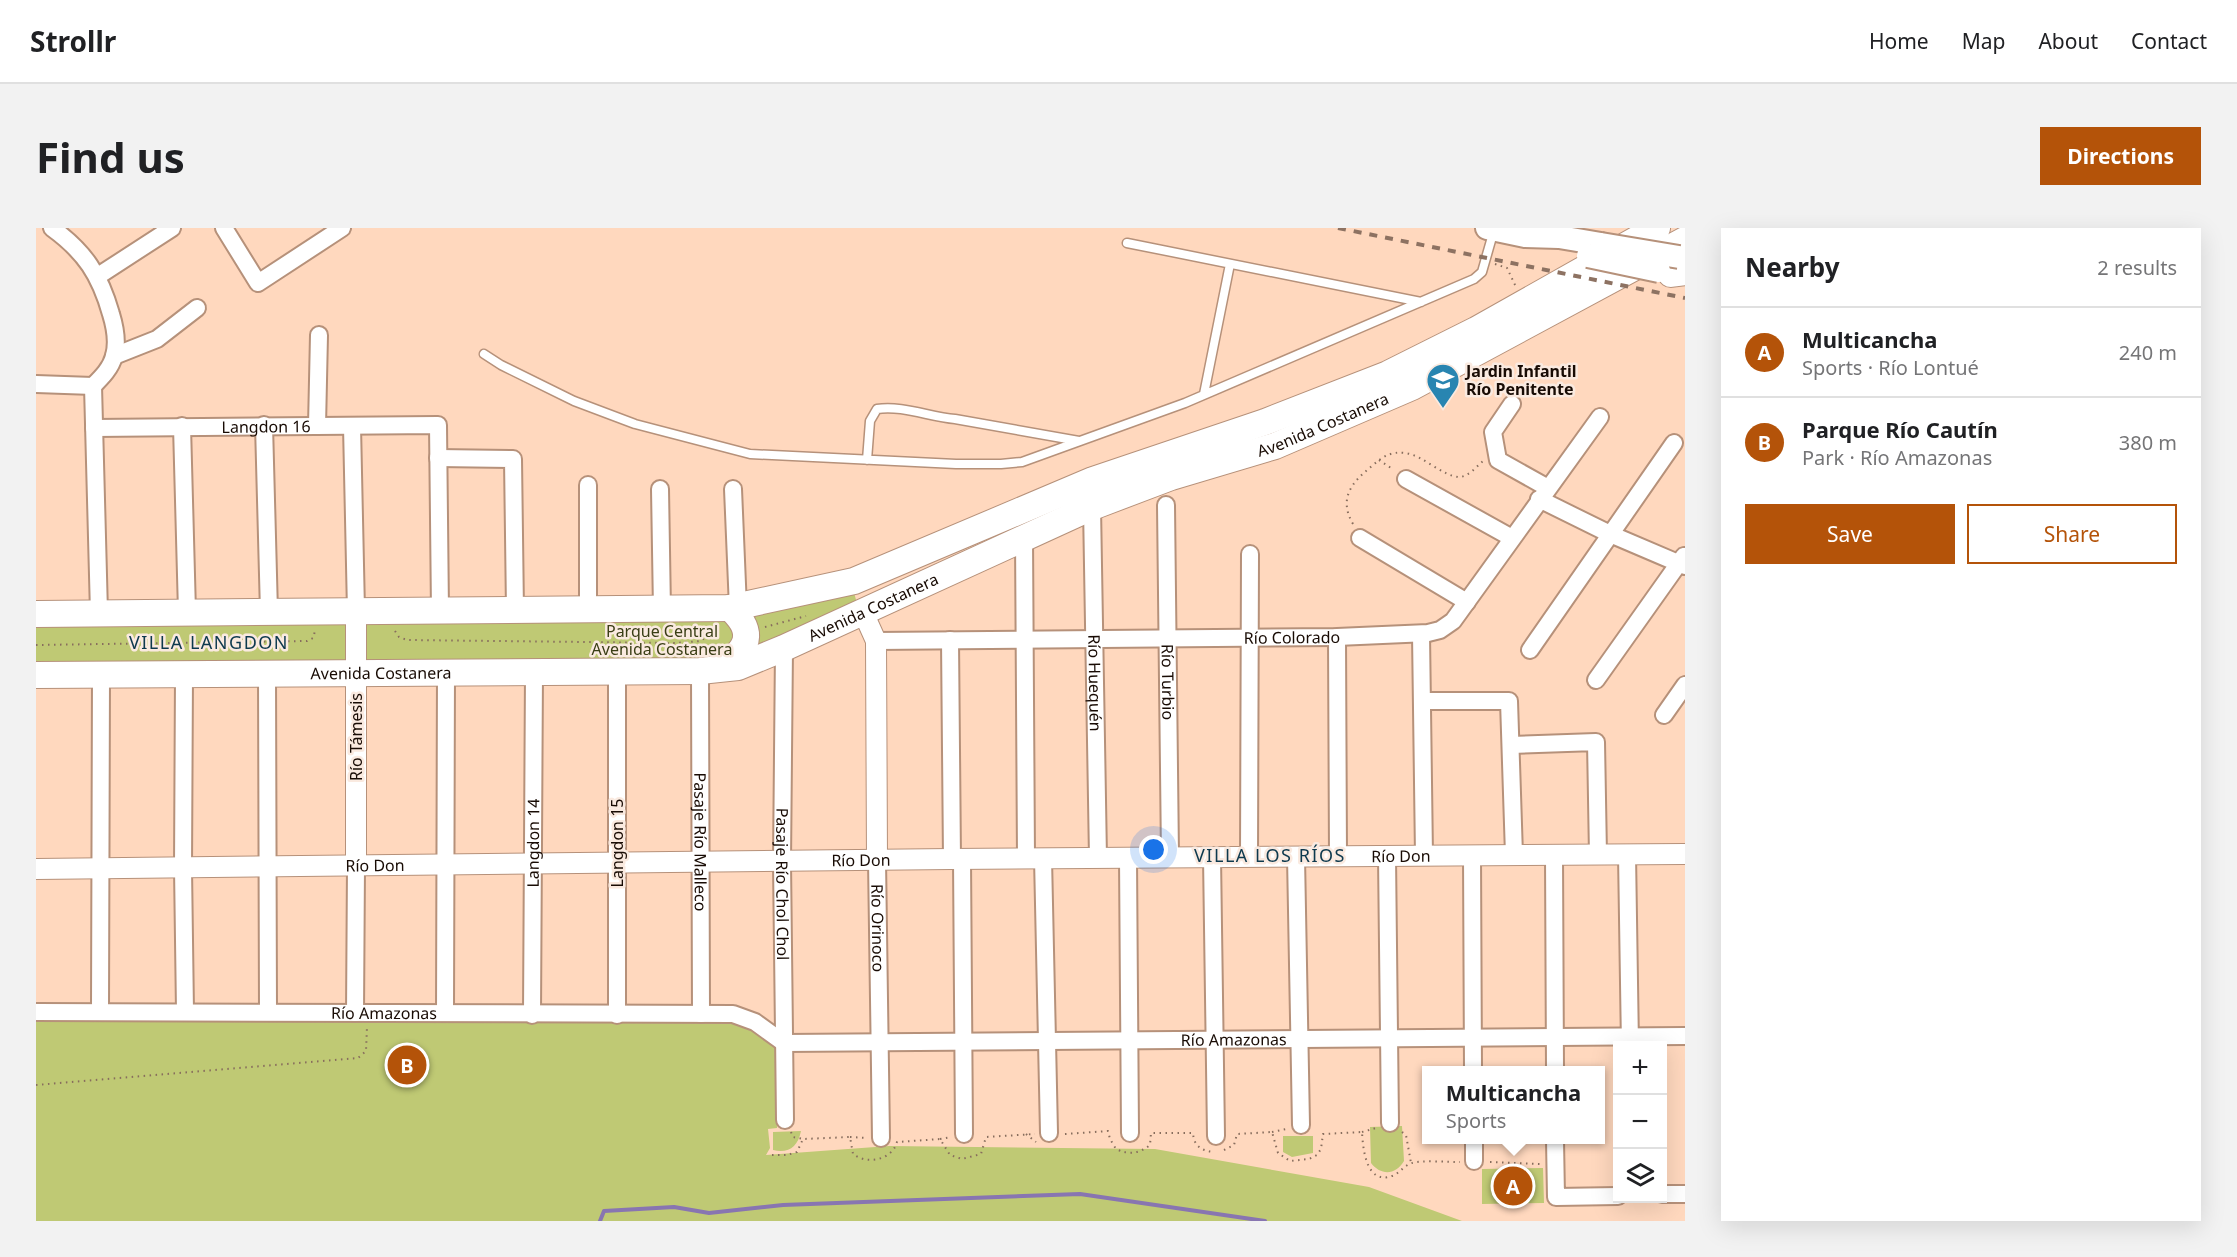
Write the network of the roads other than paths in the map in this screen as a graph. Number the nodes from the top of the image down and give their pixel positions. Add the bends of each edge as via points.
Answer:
1 (52, 228) edge
2 (172, 228) edge
3 (224, 228) edge
4 (342, 228) edge
5 (1657, 228) edge
6 (1491, 229) edge
7 (1571, 233) edge
8 (1525, 236) junction
9 (1127, 243) dead end
10 (1599, 251) junction
11 (1230, 264) junction
12 (1674, 264) edge
13 (98, 276) junction
14 (1421, 303) junction
15 (197, 308) dead end
16 (319, 335) dead end
17 (484, 354) dead end
18 (114, 356) junction
19 (36, 384) edge
20 (93, 386) junction
21 (1204, 394) junction
22 (1512, 404) dead end
23 (1600, 417) dead end
24 (182, 426) junction
25 (264, 426) junction
26 (317, 426) junction
27 (352, 426) junction
28 (94, 428) junction
29 (1080, 441) junction
30 (1674, 443) dead end
31 (438, 458) junction
32 (867, 460) junction
33 (1406, 479) road end
34 (588, 485) dead end
35 (660, 489) dead end
36 (733, 489) dead end
37 (1544, 494) junction
38 (1166, 505) dead end
39 (1092, 507) junction
40 (1610, 534) junction
41 (1024, 537) junction
42 (1360, 538) dead end
43 (1512, 538) junction
44 (1250, 554) dead end
45 (1683, 561) edge
46 (1467, 602) junction
47 (588, 610) junction
48 (662, 610) junction
49 (356, 611) junction
50 (514, 611) junction
51 (187, 612) junction
52 (269, 612) junction
53 (440, 612) junction
54 (863, 612) junction
55 (99, 613) junction
56 (36, 614) edge
57 (729, 614) junction
58 (1421, 633) junction
59 (1250, 637) junction
60 (1337, 637) junction
61 (1094, 638) junction
62 (1168, 638) junction
63 (1023, 639) junction
64 (950, 640) junction
65 (876, 641) junction
66 (784, 648) junction
67 (1530, 650) dead end
68 (708, 670) junction
69 (617, 671) junction
70 (446, 672) junction
71 (534, 672) junction
72 (356, 673) junction
73 (184, 674) junction
74 (267, 674) junction
75 (36, 675) edge
76 (101, 675) junction
77 (1596, 680) dead end
78 (1685, 685) edge
79 (1423, 701) junction
80 (1664, 715) dead end
81 (1511, 745) junction
82 (1627, 854) junction
83 (1685, 854) edge
84 (1472, 855) junction
85 (1514, 855) junction
86 (1554, 855) junction
87 (1598, 855) junction
88 (1338, 856) junction
89 (1386, 856) junction
90 (1424, 856) junction
91 (1170, 857) junction
92 (1212, 857) junction
93 (1250, 857) junction
94 (1296, 857) junction
95 (1035, 858) junction
96 (1098, 858) junction
97 (1128, 858) junction
98 (957, 859) junction
99 (877, 860) junction
100 (701, 862) junction
101 (782, 862) junction
102 (617, 863) junction
103 (533, 864) junction
104 (356, 866) junction
105 (445, 866) junction
106 (268, 867) junction
107 (101, 868) junction
108 (183, 868) junction
109 (36, 869) edge
110 (36, 1011) edge
111 (100, 1012) junction
112 (185, 1012) junction
113 (268, 1012) junction
114 (445, 1013) junction
115 (617, 1014) junction
116 (701, 1014) junction
117 (532, 1015) junction
118 (361, 1016) junction
119 (1685, 1036) edge
120 (1472, 1037) junction
121 (1554, 1037) junction
122 (1389, 1038) junction
123 (1300, 1039) junction
124 (1129, 1040) junction
125 (1214, 1040) junction
126 (1047, 1041) junction
127 (1630, 1041) edge
128 (963, 1042) junction
129 (784, 1043) junction
130 (880, 1043) junction
131 (1473, 1066) edge
132 (1555, 1066) edge
133 (785, 1120) dead end
134 (1390, 1124) road end
135 (1301, 1125) dead end
136 (1130, 1133) dead end
137 (964, 1134) dead end
138 (1216, 1136) dead end
139 (881, 1138) dead end
140 (1049, 1138) road end
141 (1474, 1144) edge
142 (1555, 1144) edge
143 (1474, 1161) road end
144 (1667, 1194) edge
145 (1685, 1194) edge
146 (1613, 1196) edge

1 - 13 street via 70,241
2 - 13 street
3 - 4 street via 258,283
5 - 10 main road, Avenida Costanera
6 - 8 main road
6 - 14 lane via 1482,272
7 - 8 main road
7 - 10 main road
8 - 10 main road via 1543,245
9 - 11 lane
10 - 12 main road, bridge
10 - 57 main road, Avenida Costanera via 1523,303 1388,374 1325,400 1093,480 854,581
11 - 14 lane
11 - 21 lane
12 - 39 main road, Avenida Costanera via 1380,402 1275,446 1171,477
13 - 18 street via 115,328
14 - 21 lane
15 - 18 street via 157,339
16 - 26 street
17 - 32 lane via 574,401 635,424 750,454
18 - 20 street via 106,373
19 - 20 street
20 - 28 street
21 - 29 lane
22 - 37 street via 1493,432 1498,460
23 - 37 street, Río Colorado
24 - 25 street, Langdon 16
24 - 28 street, Langdon 16
24 - 51 street
25 - 26 street, Langdon 16
25 - 52 street
26 - 27 street, Langdon 16
27 - 31 street, Langdon 16 via 438,425
27 - 49 street, Río Támesis
28 - 55 street
29 - 32 lane via 1022,462 1002,464
29 - 32 lane via 888,407 877,409 870,421
30 - 40 street
31 - 50 street via 513,459
31 - 53 street
33 - 43 street
34 - 47 street
35 - 48 street
36 - 57 street
37 - 40 street
37 - 43 street, Río Colorado
38 - 62 street, Río Turbio
39 - 41 main road, Avenida Costanera
39 - 61 street, Río Huequén
40 - 45 street
40 - 67 street
41 - 54 main road, Avenida Costanera
41 - 63 street
42 - 46 street
43 - 46 street, Río Colorado
44 - 59 street
45 - 77 street
46 - 58 street, Río Colorado via 1447,626
47 - 48 main road, Avenida Costanera
47 - 50 main road, Avenida Costanera
48 - 57 main road, Avenida Costanera
49 - 52 main road, Avenida Costanera
49 - 53 main road, Avenida Costanera
49 - 72 street, Río Támesis
50 - 53 main road, Avenida Costanera
51 - 52 main road, Avenida Costanera
51 - 55 main road, Avenida Costanera
54 - 65 street, Río Orinoco
54 - 66 main road, Avenida Costanera
55 - 56 main road, Avenida Costanera
57 - 68 main road via 744,623 746,642 733,659
58 - 60 street, Río Colorado
58 - 79 street
59 - 60 street, Río Colorado
59 - 62 street, Río Colorado
59 - 93 street
60 - 88 street
61 - 62 street, Río Colorado
61 - 63 street, Río Colorado
61 - 96 street, Río Huequén
62 - 91 street, Río Turbio
63 - 64 street, Río Colorado
63 - 95 street
64 - 65 street, Río Colorado
64 - 98 street
65 - 99 street, Río Orinoco
66 - 68 main road, Avenida Costanera via 738,667
66 - 101 street, Pasaje Río Chol Chol
68 - 69 main road, Avenida Costanera
68 - 100 street, Pasaje Río Malleco
69 - 71 main road, Avenida Costanera
69 - 102 street, Langdon 15
70 - 71 main road, Avenida Costanera
70 - 72 main road, Avenida Costanera
70 - 105 street
71 - 103 street, Langdon 14
72 - 74 main road, Avenida Costanera
72 - 104 street, Río Támesis
73 - 74 main road, Avenida Costanera
73 - 76 main road, Avenida Costanera
73 - 108 street
74 - 106 street
75 - 76 main road, Avenida Costanera
76 - 107 street
78 - 80 street
79 - 81 street via 1509,701
79 - 90 street
81 - 85 street
81 - 87 street via 1596,742
82 - 83 street, Río Don
82 - 87 street, Río Don
82 - 127 street
84 - 85 street, Río Don
84 - 90 street, Río Don
84 - 120 street
85 - 86 street, Río Don
86 - 87 street, Río Don
86 - 121 street
88 - 89 street, Río Don
88 - 94 street, Río Don
89 - 90 street, Río Don
89 - 122 street
91 - 92 street, Río Don
91 - 97 street, Río Don
92 - 93 street, Río Don
92 - 125 street
93 - 94 street, Río Don
94 - 123 street
95 - 96 street, Río Don
95 - 98 street, Río Don
95 - 126 street
96 - 97 street, Río Don
97 - 124 street
98 - 99 street, Río Don
98 - 128 street
99 - 101 street, Río Don
99 - 130 street, Río Orinoco
100 - 101 street, Río Don
100 - 102 street, Río Don
100 - 116 street, Pasaje Río Malleco
101 - 129 street, Pasaje Río Chol Chol
102 - 103 street, Río Don
102 - 115 street, Langdon 15
103 - 105 street, Río Don
103 - 117 street, Langdon 14
104 - 105 street, Río Don
104 - 106 street, Río Don
104 - 118 street, Río Támesis
105 - 114 street
106 - 108 street, Río Don
106 - 113 street
107 - 108 street, Río Don
107 - 109 street, Río Don
107 - 111 street
108 - 112 street
110 - 111 street, Río Amazonas
111 - 112 street, Río Amazonas
112 - 113 street, Río Amazonas
113 - 118 street, Río Amazonas
114 - 117 street, Río Amazonas
114 - 118 street, Río Amazonas
115 - 116 street, Río Amazonas
115 - 117 street, Río Amazonas
116 - 129 street, Río Amazonas via 733,1014 755,1022
119 - 127 street, Río Amazonas
120 - 121 street, Río Amazonas
120 - 122 street, Río Amazonas
120 - 131 street
121 - 127 street, Río Amazonas
121 - 132 street
122 - 123 street, Río Amazonas
122 - 134 street
123 - 125 street, Río Amazonas
123 - 135 street
124 - 125 street, Río Amazonas
124 - 126 street, Río Amazonas
124 - 136 street
125 - 138 street
126 - 128 street, Río Amazonas
126 - 140 street
128 - 130 street, Río Amazonas
128 - 137 street
129 - 130 street, Río Amazonas
129 - 133 street, Pasaje Río Chol Chol
130 - 139 street, Río Orinoco
141 - 143 street
142 - 146 street via 1556,1197
144 - 145 street

